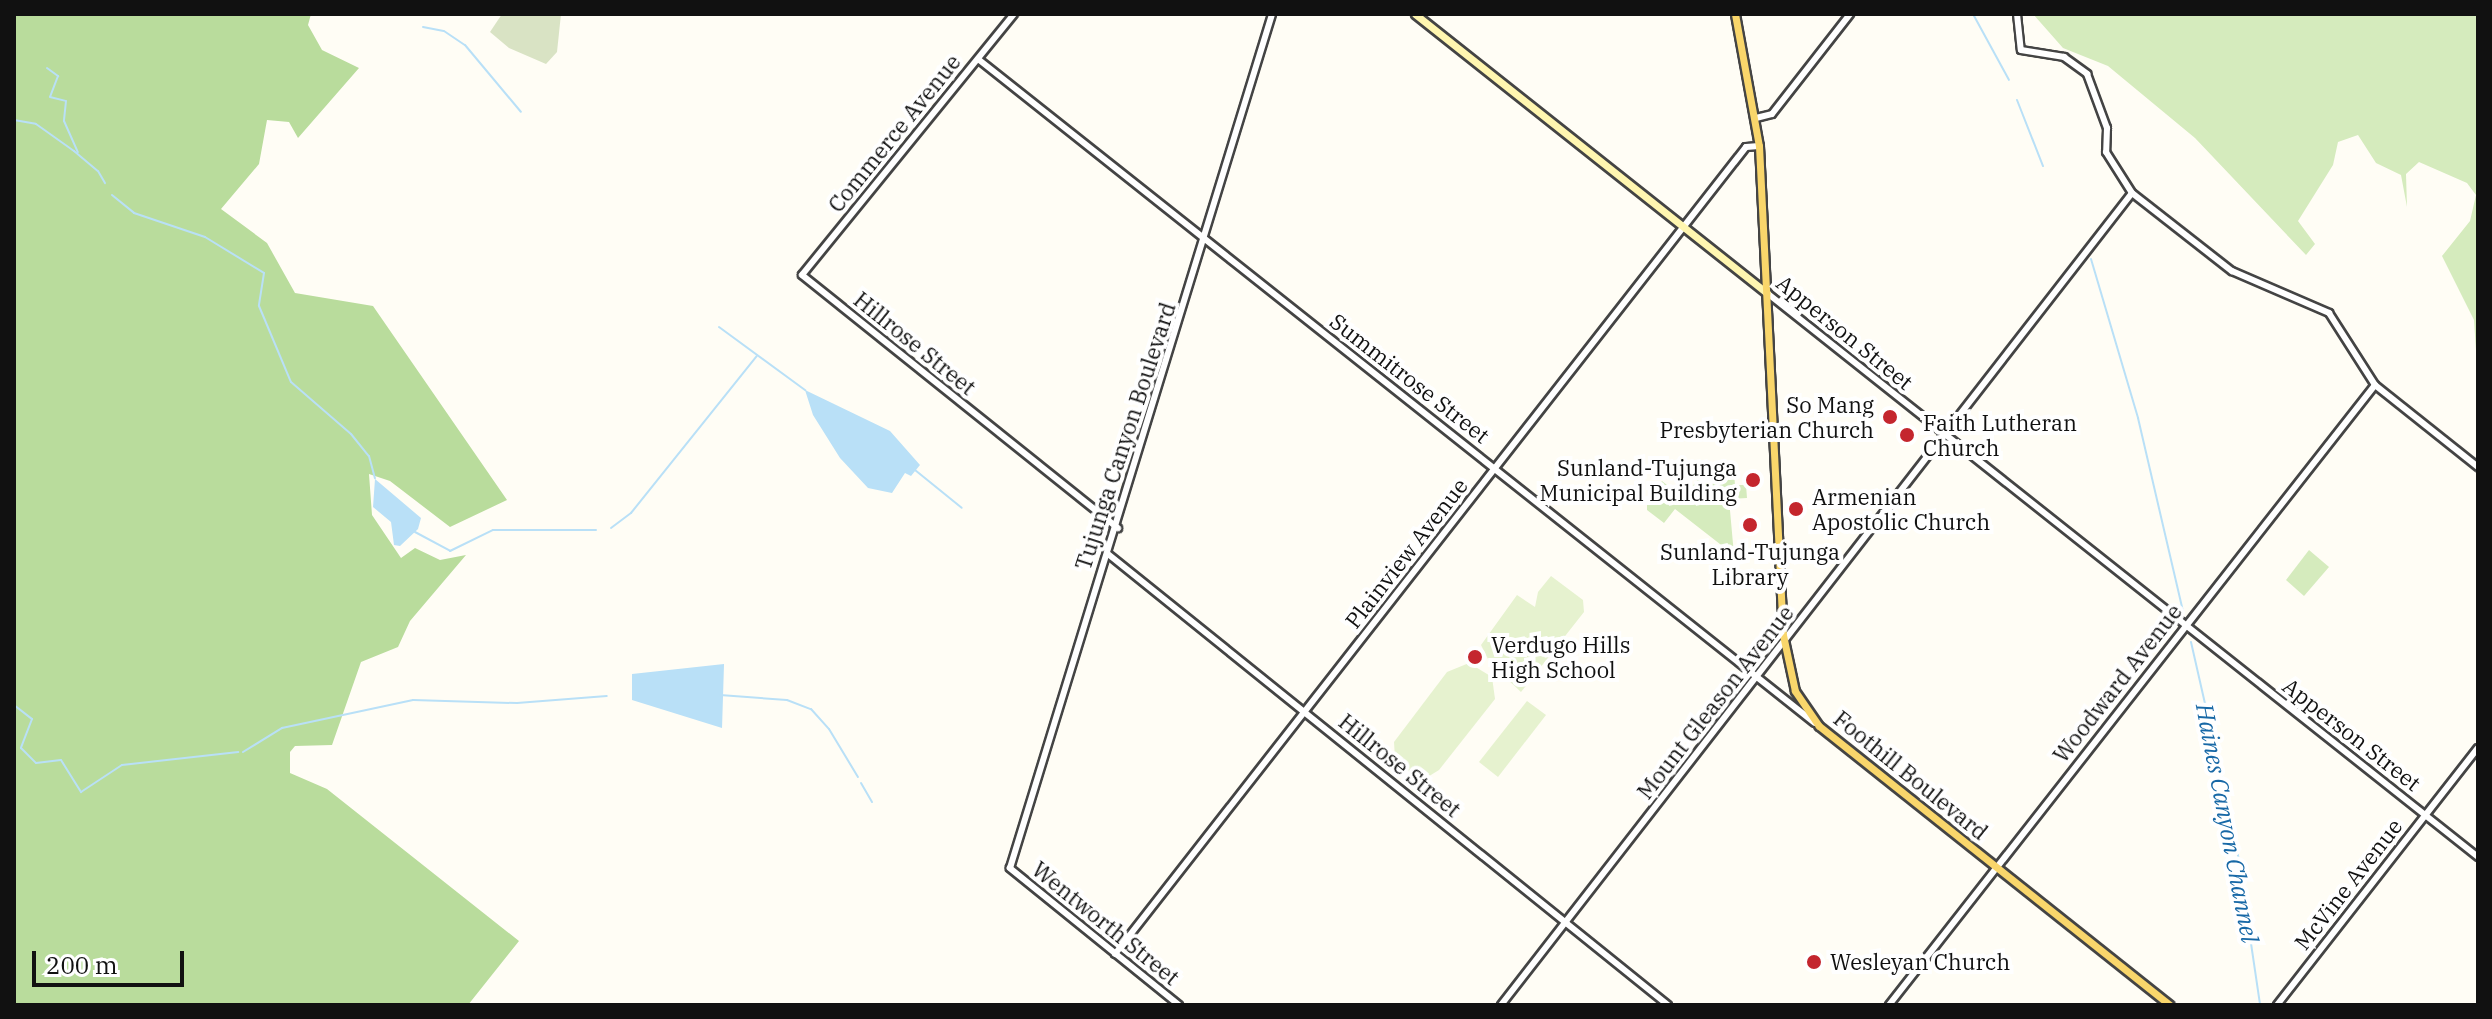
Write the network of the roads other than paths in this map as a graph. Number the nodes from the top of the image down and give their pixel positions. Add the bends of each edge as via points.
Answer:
1 (1014, 14) edge
2 (1272, 14) edge
3 (1415, 14) edge
4 (1735, 14) edge
5 (1850, 14) edge
6 (2017, 14) edge
7 (978, 59) junction
8 (1756, 118) junction
9 (1759, 146) junction
10 (2132, 193) junction
11 (1683, 227) junction
12 (1205, 239) junction
13 (802, 275) joint
14 (1767, 293) junction
15 (2375, 385) junction
16 (1944, 436) junction
17 (2478, 467) edge
18 (1494, 469) junction
19 (1118, 528) junction
20 (1108, 554) junction
21 (2185, 625) junction
22 (1784, 642) junction
23 (1757, 677) junction
24 (1305, 711) junction
25 (1819, 726) junction
26 (2478, 748) edge
27 (2425, 815) junction
28 (2478, 857) edge
29 (1997, 867) junction
30 (1010, 868) joint
31 (1565, 924) junction
32 (1115, 954) junction
33 (1179, 1005) edge
34 (1501, 1005) edge
35 (1668, 1005) edge
36 (1889, 1005) edge
37 (2170, 1005) edge
38 (2277, 1005) edge

1 - 7 street, Commerce Avenue
2 - 12 street, Tujunga Canyon Boulevard
3 - 11 main road, Apperson Street
4 - 8 main road, Foothill Boulevard
5 - 8 street via 1772,114
6 - 10 street via 2021,50 2064,57 2087,74 2107,128 2106,152
7 - 12 street, Summitrose Street
7 - 13 street, Commerce Avenue
8 - 9 main road, Foothill Boulevard
9 - 11 street, Plainview Avenue via 1746,147
9 - 14 main road, Foothill Boulevard
10 - 15 street via 2232,271 2329,313
10 - 16 street, Mount Gleason Avenue
11 - 14 main road, Apperson Street
11 - 18 street, Plainview Avenue
12 - 18 street, Summitrose Street
12 - 19 street, Tujunga Canyon Boulevard
13 - 19 street, Hillrose Street
14 - 16 street, Apperson Street
14 - 22 main road, Foothill Boulevard
15 - 17 street
15 - 21 street, Woodward Avenue
16 - 21 street, Apperson Street
16 - 22 street, Mount Gleason Avenue
18 - 23 street, Summitrose Street
18 - 24 street, Plainview Avenue
19 - 20 street, Tujunga Canyon Boulevard
20 - 24 street, Hillrose Street
20 - 30 street, Tujunga Canyon Boulevard
21 - 27 street, Apperson Street
21 - 29 street, Woodward Avenue
22 - 23 street, Mount Gleason Avenue
22 - 25 main road, Foothill Boulevard via 1795,691
23 - 25 street, Summitrose Street
23 - 31 street, Mount Gleason Avenue
24 - 31 street, Hillrose Street
24 - 32 street, Plainview Avenue
25 - 29 main road, Foothill Boulevard
26 - 27 street, McVine Avenue
27 - 28 street, Apperson Street
27 - 38 street, McVine Avenue
29 - 36 street, Woodward Avenue
29 - 37 main road, Foothill Boulevard
30 - 32 street, Wentworth Street
31 - 34 street, Mount Gleason Avenue
31 - 35 street, Hillrose Street
32 - 33 street, Wentworth Street

